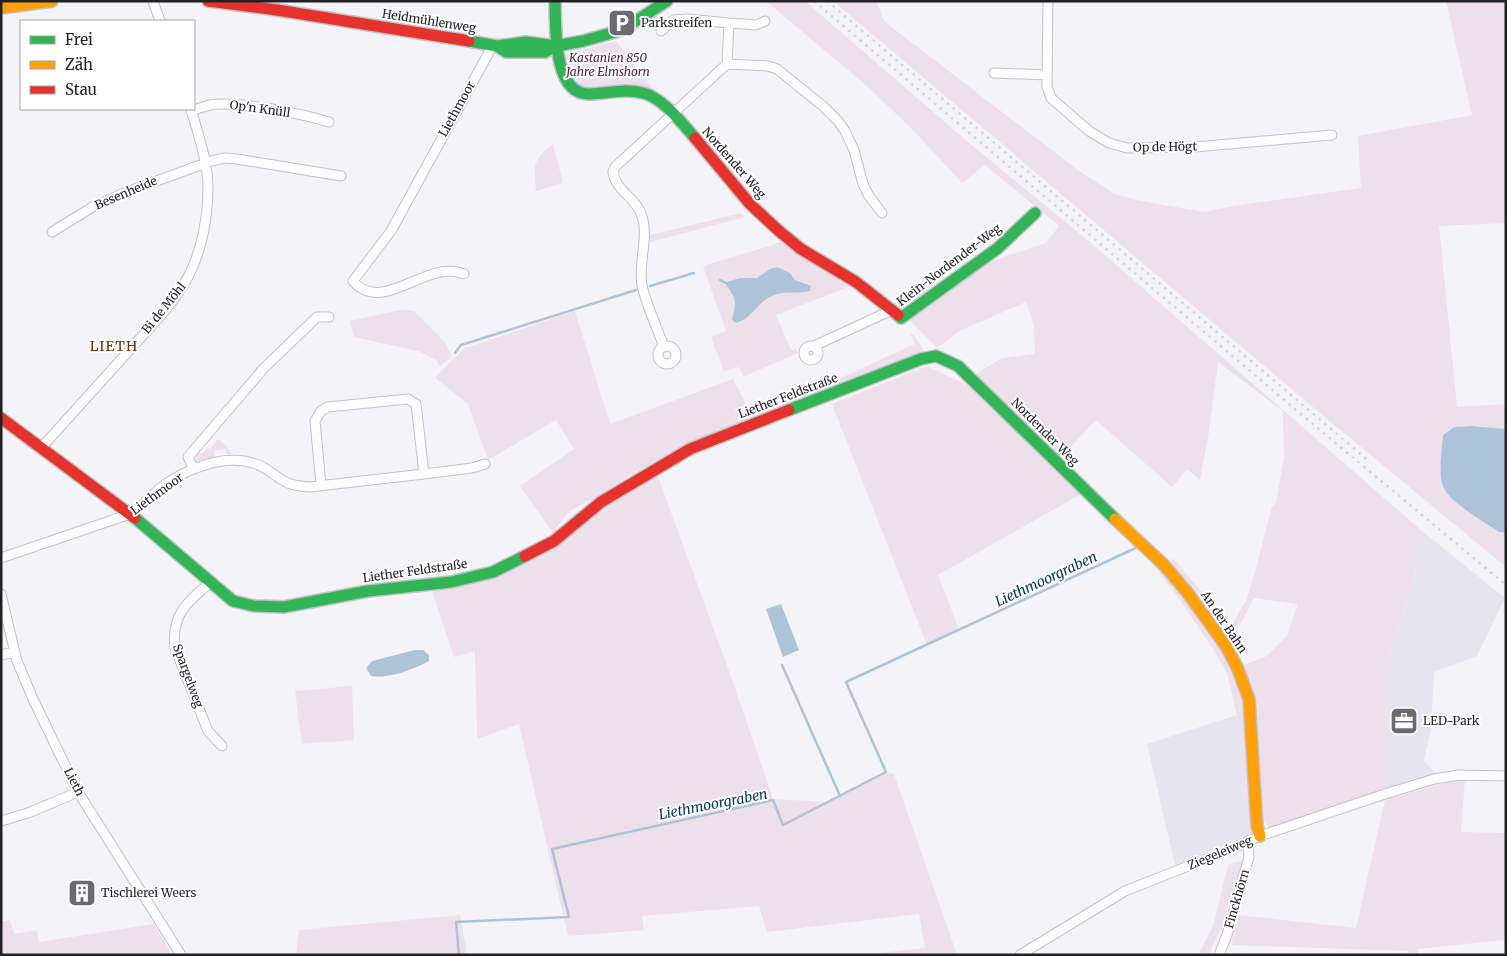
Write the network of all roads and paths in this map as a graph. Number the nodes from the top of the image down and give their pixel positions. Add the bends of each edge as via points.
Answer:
1 (52, 1) edge
2 (153, 1) edge
3 (208, 1) edge
4 (555, 1) edge
5 (667, 1) edge
6 (1048, 1) edge
7 (277, 6) edge
8 (1, 8) edge
9 (160, 20) edge
10 (766, 21) dead end
11 (729, 23) junction
12 (661, 32) dead end
13 (494, 45) junction
14 (556, 46) junction
15 (727, 64) junction
16 (994, 73) dead end
17 (1047, 75) junction
18 (195, 109) edge
19 (191, 110) edge
20 (674, 113) junction
21 (329, 122) dead end
22 (1332, 136) dead end
23 (205, 164) junction
24 (423, 173) junction
25 (341, 176) dead end
26 (432, 179) dead end
27 (882, 213) dead end
28 (1035, 213) dead end
29 (52, 232) dead end
30 (464, 274) dead end
31 (892, 310) junction
32 (328, 317) dead end
33 (901, 318) joint
34 (814, 346) dead end
35 (664, 347) dead end
36 (936, 356) joint
37 (1, 418) edge
38 (42, 447) junction
39 (485, 464) dead end
40 (194, 469) junction
41 (424, 474) junction
42 (321, 485) junction
43 (1087, 492) joint
44 (130, 514) junction
45 (1, 558) edge
46 (210, 583) junction
47 (1, 594) edge
48 (14, 652) junction
49 (1, 655) edge
50 (222, 746) dead end
51 (1506, 776) edge
52 (78, 792) junction
53 (1, 821) edge
54 (1260, 836) junction
55 (1248, 841) junction
56 (181, 955) edge
57 (1020, 955) edge
58 (1219, 955) edge

1 - 8 street
2 - 9 street
3 - 7 street, Heidmühlenweg
4 - 14 street
5 - 14 street, Heidmühlenweg via 622,30
6 - 17 street, Op de Högt
7 - 13 street, Heidmühlenweg
10 - 11 street via 756,25
11 - 12 street via 674,20
11 - 15 street
13 - 14 street, Heidmühlenweg
13 - 24 street, Liethmoor
14 - 20 street, Nordender Weg via 562,70 576,90 587,94 616,90 644,93
15 - 20 street
15 - 27 street via 777,68 823,106 845,131 863,184
16 - 17 street
17 - 22 street, Op de Högt via 1051,98 1071,117 1109,143 1127,148 1195,147
18 - 21 street, Op'n Knüll via 234,104
19 - 23 street, Bi de Möhl
20 - 31 street, Nordender Weg via 750,204 773,226 801,249 856,282
20 - 35 street via 613,171 616,182 642,214 642,285
23 - 25 street via 225,158
23 - 29 street, Besenheide via 94,206
23 - 38 street, Bi de Möhl via 208,188 206,213 190,274 178,295
24 - 26 street
24 - 30 street, Liethmoor via 391,231 352,282 359,289 382,293 445,271 455,270
28 - 33 street, Klein-Nordender-Weg via 998,248
31 - 33 street, Nordender Weg
31 - 34 street
32 - 40 street, Liethmoor via 317,317 264,368 188,457
36 - 43 street, Nordender Weg via 958,366
36 - 46 street, Liether Feldstraße via 690,449 601,502 554,541 493,572 451,582 272,608 233,601
37 - 38 street, Liether Feldstraße
38 - 44 street, Liether Feldstraße
39 - 41 street
40 - 42 street via 227,460 242,461 258,465 295,486
40 - 44 street, Liethmoor via 160,488
41 - 42 street
41 - 42 street via 416,404 408,399 328,407 315,421
43 - 54 street, An der Bahn via 1164,564 1226,646 1237,667 1250,699
44 - 45 street, Liethmoor
44 - 46 street, Liether Feldstraße
46 - 50 street, Spargelweg via 188,603 176,621 173,634 208,731
47 - 48 street, Lieth
48 - 49 street
48 - 52 street, Lieth
51 - 54 street, Ziegeleiweg via 1459,775 1434,780
52 - 53 street
52 - 56 street, Lieth
54 - 55 street, Ziegeleiweg
55 - 57 street, Ziegeleiweg via 1125,891
55 - 58 street, Finckhörn via 1249,857

